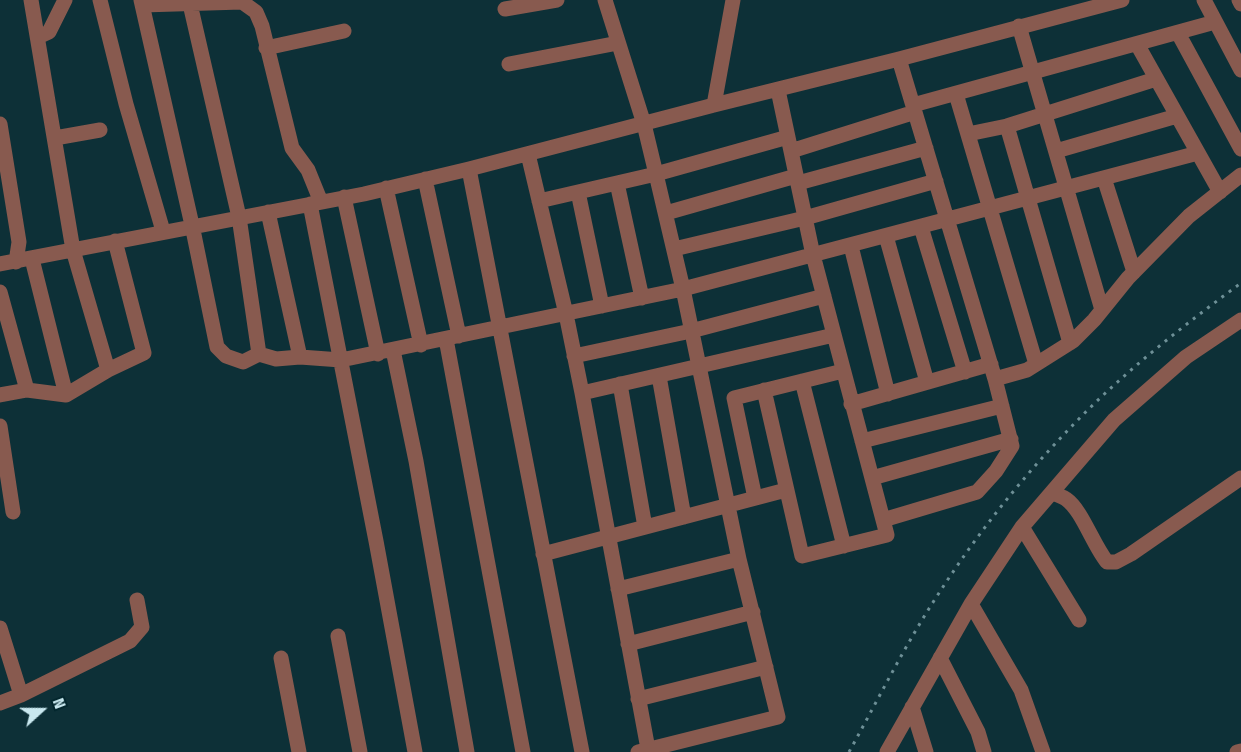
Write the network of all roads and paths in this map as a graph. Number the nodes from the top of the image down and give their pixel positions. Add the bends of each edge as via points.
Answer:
1 (31, 0) edge
2 (65, 0) edge
3 (100, 0) edge
4 (557, 0) edge
5 (605, 0) edge
6 (733, 0) edge
7 (1122, 0) edge
8 (1204, 0) edge
9 (1239, 0) edge
10 (142, 2) edge
11 (190, 4) junction
12 (1241, 4) edge
13 (505, 9) dead end
14 (1215, 22) junction
15 (1019, 26) junction
16 (344, 32) dead end
17 (1178, 33) junction
18 (38, 37) junction
19 (618, 43) junction
20 (1137, 44) junction
21 (266, 48) junction
22 (899, 59) junction
23 (509, 64) dead end
24 (1241, 70) edge
25 (1033, 73) junction
26 (1156, 79) junction
27 (778, 90) junction
28 (956, 94) junction
29 (714, 105) junction
30 (914, 109) junction
31 (1045, 114) junction
32 (1177, 117) junction
33 (0, 124) edge
34 (644, 124) junction
35 (1006, 126) junction
36 (100, 130) dead end
37 (968, 134) junction
38 (55, 138) junction
39 (790, 144) junction
40 (926, 148) junction
41 (1241, 149) edge
42 (1056, 151) junction
43 (1198, 153) junction
44 (528, 154) junction
45 (469, 169) junction
46 (656, 174) junction
47 (1241, 175) edge
48 (1104, 178) junction
49 (425, 179) junction
50 (797, 179) junction
51 (936, 181) junction
52 (617, 183) junction
53 (386, 188) junction
54 (1066, 188) junction
55 (578, 192) junction
56 (1220, 192) junction
57 (344, 197) junction
58 (1027, 198) junction
59 (539, 201) junction
60 (315, 203) junction
61 (989, 208) junction
62 (268, 212) junction
63 (666, 213) junction
64 (239, 217) junction
65 (805, 218) junction
66 (947, 220) junction
67 (192, 225) junction
68 (921, 227) junction
69 (163, 231) junction
70 (886, 236) junction
71 (115, 241) junction
72 (851, 246) junction
73 (674, 249) junction
74 (74, 250) junction
75 (813, 255) junction
76 (32, 259) junction
77 (16, 262) junction
78 (0, 264) edge
79 (1134, 272) junction
80 (683, 289) junction
81 (0, 291) edge
82 (824, 296) junction
83 (642, 298) junction
84 (602, 306) junction
85 (1102, 310) junction
86 (566, 314) junction
87 (1241, 320) edge
88 (500, 328) junction
89 (691, 331) junction
90 (834, 335) junction
91 (453, 338) junction
92 (1070, 343) junction
93 (421, 345) junction
94 (386, 352) junction
95 (259, 354) junction
96 (574, 356) junction
97 (300, 357) junction
98 (340, 360) junction
99 (1036, 364) junction
100 (698, 367) junction
101 (108, 369) junction
102 (843, 371) junction
103 (965, 372) junction
104 (993, 372) junction
105 (659, 376) junction
106 (802, 381) junction
107 (927, 382) junction
108 (620, 384) junction
109 (27, 390) junction
110 (764, 390) junction
111 (582, 393) junction
112 (888, 394) junction
113 (0, 395) edge
114 (66, 395) junction
115 (851, 404) junction
116 (1002, 406) junction
117 (0, 426) edge
118 (1011, 439) junction
119 (861, 441) junction
120 (872, 478) junction
121 (1241, 478) edge
122 (786, 490) junction
123 (1053, 493) junction
124 (755, 498) junction
125 (727, 506) junction
126 (13, 512) dead end
127 (684, 517) junction
128 (883, 520) junction
129 (1022, 526) junction
130 (645, 527) junction
131 (608, 537) junction
132 (844, 546) junction
133 (543, 554) junction
134 (739, 559) junction
135 (618, 590) junction
136 (137, 600) dead end
137 (971, 604) junction
138 (753, 612) junction
139 (1079, 620) dead end
140 (0, 628) edge
141 (338, 636) dead end
142 (628, 644) junction
143 (280, 658) dead end
144 (940, 658) junction
145 (766, 667) junction
146 (21, 695) junction
147 (638, 699) junction
148 (0, 703) edge
149 (912, 707) junction
150 (643, 751) edge
151 (299, 752) edge
152 (360, 752) edge
153 (415, 752) edge
154 (467, 752) edge
155 (523, 752) edge
156 (582, 752) edge
157 (887, 752) edge
158 (926, 752) edge
159 (984, 752) edge
160 (1043, 752) edge

1 - 18 street
2 - 18 street via 50,32
3 - 69 street
4 - 13 street
5 - 19 street
6 - 29 street
7 - 15 street
8 - 14 street
9 - 12 street
10 - 11 street
10 - 67 street
11 - 21 street via 242,2 256,12
11 - 64 street
14 - 17 street
14 - 24 street
15 - 22 street
15 - 25 street
16 - 21 street
17 - 20 street
17 - 41 street
18 - 38 street
19 - 23 street
19 - 34 street
20 - 25 street
20 - 26 street
21 - 60 street via 292,148 308,170
22 - 27 street
22 - 30 street
25 - 28 street
25 - 31 street
26 - 31 street
26 - 32 street
27 - 29 street
27 - 39 street
28 - 30 street
28 - 37 street
29 - 34 street
30 - 39 street
30 - 40 street
31 - 35 street
31 - 42 street
32 - 42 street
32 - 43 street
33 - 77 street via 19,242
34 - 44 street
34 - 46 street
35 - 37 street
35 - 58 street
36 - 38 street
37 - 61 street
38 - 74 street
39 - 46 street
39 - 50 street
40 - 50 street
40 - 51 street
42 - 54 street
43 - 48 street
43 - 56 street
44 - 45 street
44 - 59 street
45 - 49 street
45 - 88 street
46 - 52 street
46 - 63 street
47 - 56 street
48 - 54 street
48 - 79 street
49 - 53 street
49 - 91 street
50 - 63 street
50 - 65 street
51 - 65 street
51 - 66 street
52 - 55 street
52 - 83 street
53 - 57 street
53 - 93 street
54 - 58 street
54 - 85 street
55 - 59 street
55 - 84 street
56 - 79 street via 1189,216
57 - 60 street
57 - 94 street
58 - 61 street
58 - 92 street
59 - 86 street
60 - 62 street
60 - 98 street
61 - 66 street
61 - 99 street
62 - 64 street
62 - 97 street
63 - 73 street
64 - 67 street
64 - 95 street
65 - 73 street
65 - 75 street
66 - 68 street
66 - 104 street
67 - 69 street
67 - 95 street via 217,347 226,356 243,362
68 - 70 street
68 - 103 street
69 - 71 street
70 - 72 street
70 - 107 street
71 - 74 street
71 - 101 street via 144,353
72 - 75 street
72 - 112 street
73 - 80 street
74 - 76 street
74 - 101 street
75 - 80 street
75 - 82 street
76 - 77 street
76 - 114 street
77 - 78 street
79 - 85 street
80 - 83 street
80 - 89 street
81 - 109 street
82 - 89 street
82 - 90 street
83 - 84 street
84 - 86 street
85 - 92 street
86 - 88 street
86 - 96 street
87 - 123 street via 1186,357 1114,420
88 - 91 street
88 - 133 street
89 - 96 street
89 - 100 street
90 - 100 street
90 - 102 street
91 - 93 street
91 - 155 street
92 - 99 street
93 - 94 street
94 - 98 street
94 - 154 street via 416,462
95 - 97 street via 276,359
96 - 111 street
97 - 98 street
98 - 153 street
99 - 104 street via 1027,370
100 - 105 street
100 - 125 street
101 - 114 street
102 - 106 street
102 - 115 street
103 - 104 street
103 - 107 street
104 - 116 street
105 - 108 street
105 - 127 street
106 - 110 street
106 - 132 street
107 - 112 street
108 - 111 street
108 - 130 street
109 - 113 street
109 - 114 street
110 - 122 street
110 - 124 street via 734,398
111 - 131 street
112 - 115 street
115 - 119 street
116 - 118 street
116 - 119 street
117 - 126 street
118 - 120 street
118 - 128 street via 1012,446 996,471 977,492
119 - 120 street
120 - 128 street
121 - 123 street via 1116,562 1107,562 1071,504
122 - 124 street
122 - 132 street via 801,556
123 - 129 street
124 - 125 street
125 - 127 street
125 - 134 street
127 - 130 street
128 - 132 street via 886,535
129 - 137 street
129 - 139 street
130 - 131 street
131 - 133 street
131 - 135 street
133 - 156 street
134 - 135 street
134 - 138 street
135 - 142 street
136 - 146 street via 142,627 130,641
137 - 144 street
137 - 160 street via 1021,690
138 - 142 street
138 - 145 street
140 - 146 street
141 - 152 street
142 - 147 street
143 - 151 street
144 - 149 street
144 - 159 street via 978,732
145 - 147 street
145 - 150 street via 778,717
146 - 148 street
147 - 150 street
149 - 157 street
149 - 158 street

